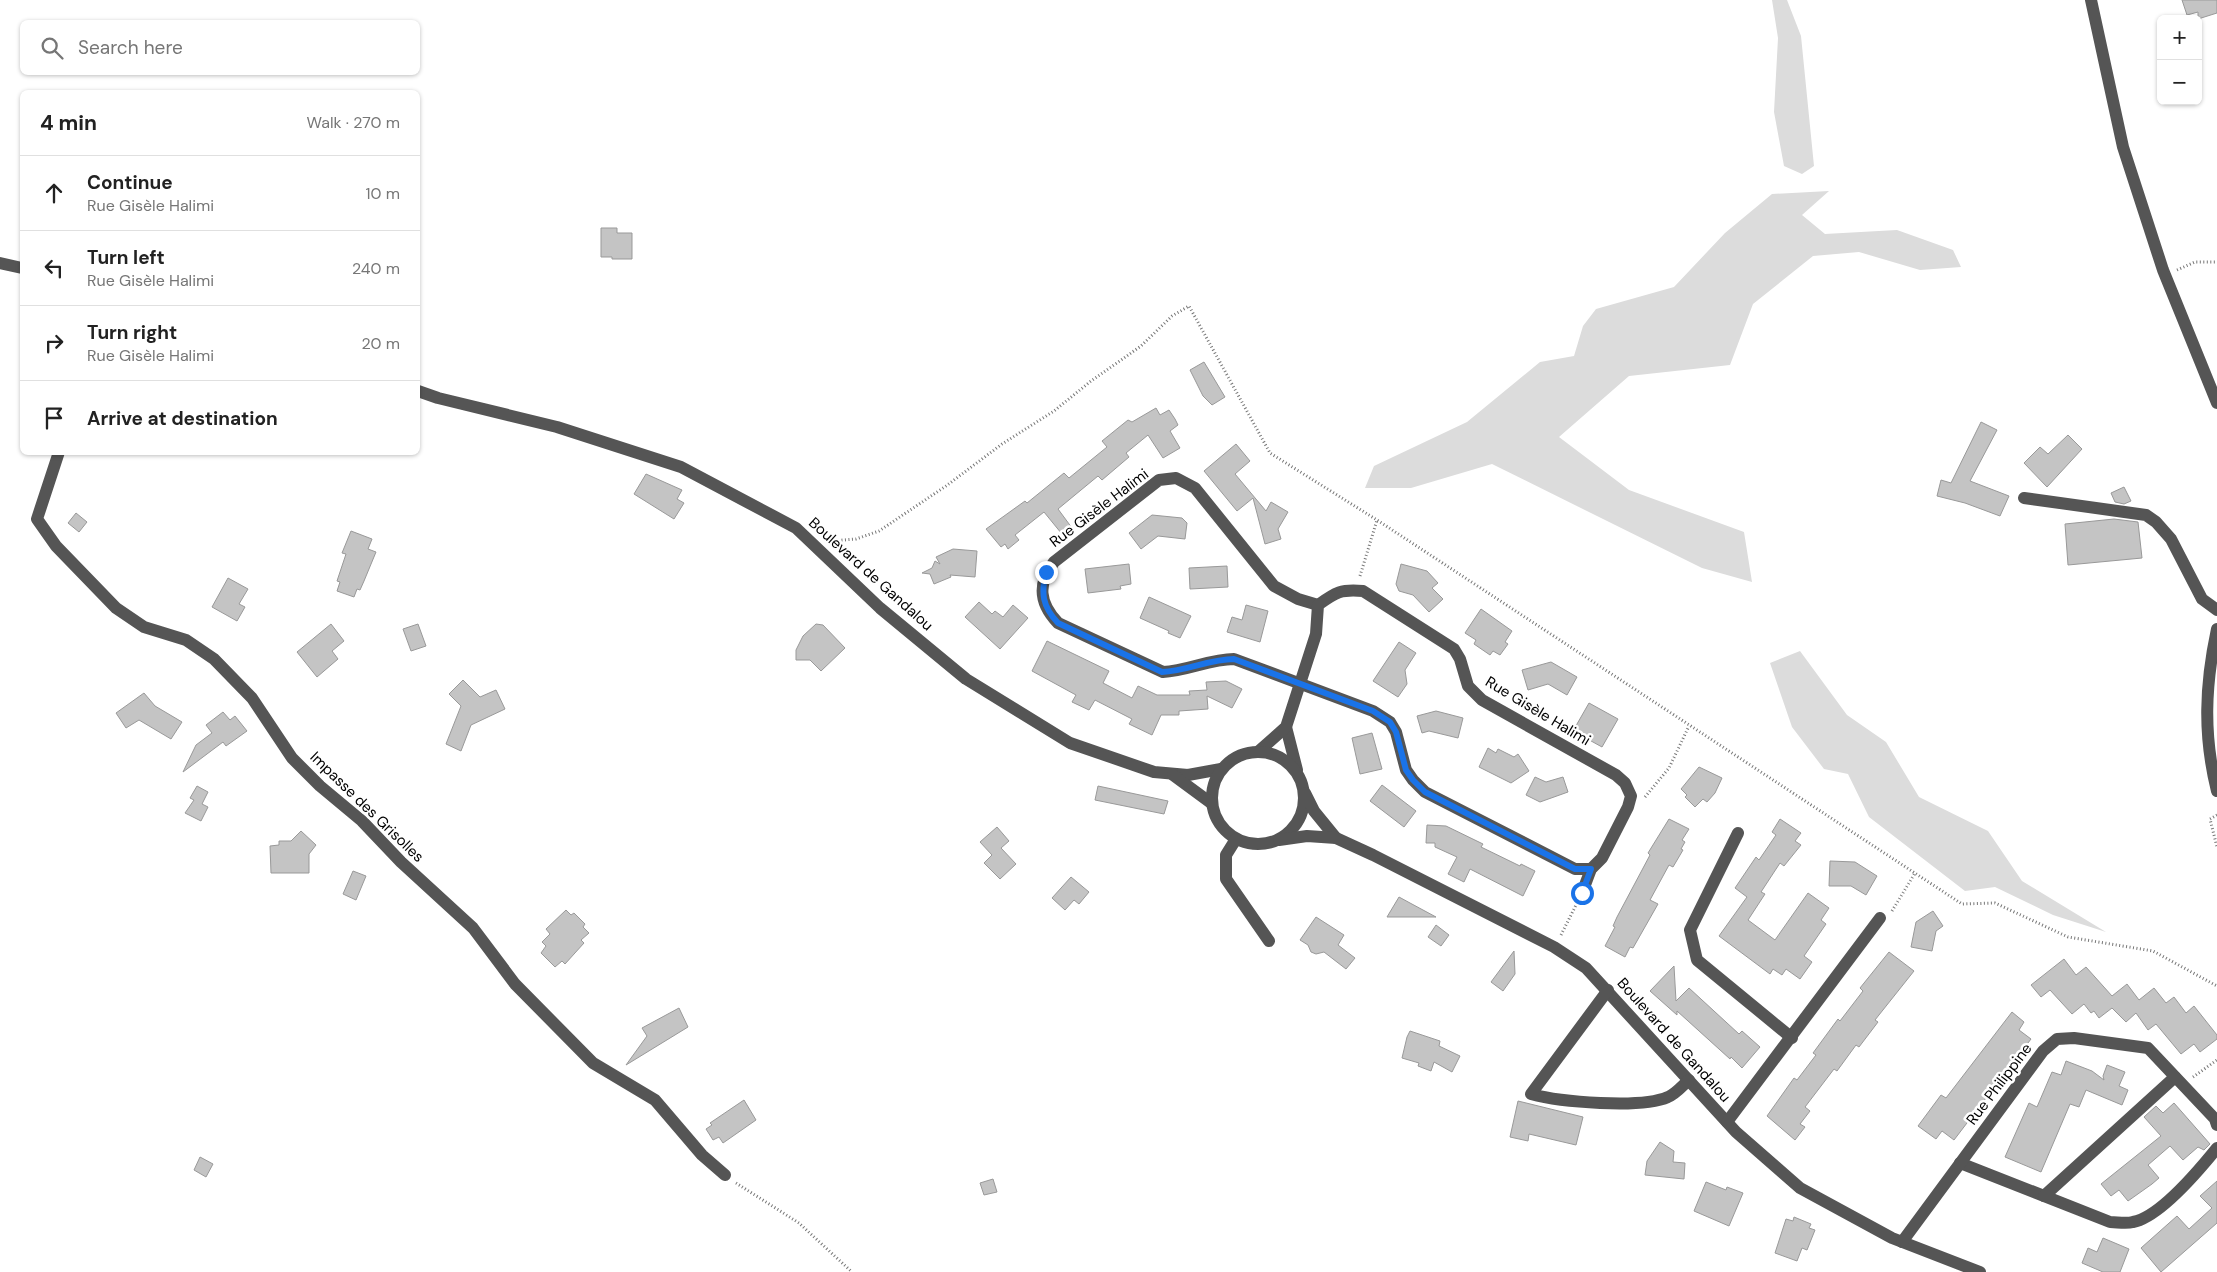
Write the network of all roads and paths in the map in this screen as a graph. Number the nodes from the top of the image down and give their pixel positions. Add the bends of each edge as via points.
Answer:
1 (2091, 0) edge
2 (2217, 262) edge
3 (0, 263) edge
4 (20, 268) edge
5 (2177, 270) dead end
6 (420, 392) edge
7 (2217, 403) edge
8 (58, 455) edge
9 (2024, 498) dead end
10 (1377, 520) junction
11 (816, 547) junction
12 (1352, 590) junction
13 (1318, 605) junction
14 (2217, 610) edge
15 (2217, 629) edge
16 (2214, 655) edge
17 (1301, 683) junction
18 (1689, 726) junction
19 (1286, 727) junction
20 (1259, 751) junction
21 (1221, 769) junction
22 (1298, 774) junction
23 (1173, 775) junction
24 (1304, 791) junction
25 (2217, 791) edge
26 (1631, 796) junction
27 (1211, 803) junction
28 (2217, 815) edge
29 (1738, 833) dead end
30 (1336, 838) junction
31 (1236, 839) junction
32 (1279, 840) junction
33 (2217, 847) edge
34 (1591, 869) junction
35 (1915, 873) junction
36 (1582, 893) joint
37 (1880, 918) joint
38 (1269, 941) dead end
39 (1554, 947) junction
40 (2217, 986) edge
41 (1608, 990) junction
42 (1792, 1038) junction
43 (2217, 1060) edge
44 (1689, 1080) junction
45 (2179, 1081) junction
46 (1727, 1122) junction
47 (2217, 1125) edge
48 (2217, 1148) edge
49 (1960, 1163) junction
50 (725, 1175) joint
51 (2044, 1196) junction
52 (1902, 1242) junction
53 (852, 1272) edge
54 (1980, 1272) edge

1 - 7 street via 2123,147 2163,270
2 - 5 path via 2195,262
3 - 4 street
6 - 11 street, Boulevard de Gandalou via 557,426 681,467 796,528
8 - 50 street, Impasse des Grisolles via 37,519 56,546 116,608 144,627 186,640 214,659 252,698 292,758 473,928 515,984 593,1063 655,1100 702,1155
9 - 14 street via 2146,515 2171,539 2202,599
10 - 11 path via 1270,453 1189,306 1172,316 1141,346 1054,411 879,531
10 - 12 path via 1359,581
10 - 18 path
11 - 23 street, Boulevard de Gandalou via 880,608 966,679 1070,743 1154,772
12 - 13 street via 1335,592
12 - 26 street, Rue Gisèle Halimi via 1363,591 1454,649 1468,686 1482,700 1616,775 1625,783
13 - 17 street via 1316,634
13 - 17 street, Rue Gisèle Halimi via 1274,586 1195,488 1176,478 1159,480 1054,562 1046,572 1042,588 1048,613 1058,623 1162,672 1234,659
15 - 16 street
16 - 25 street via 2206,708 2209,760
17 - 19 street
17 - 34 street, Rue Gisèle Halimi via 1373,711 1390,722 1396,732 1406,770 1425,792 1575,869
18 - 26 path via 1669,768 1644,798
18 - 35 path
19 - 20 street
19 - 22 street
20 - 21 street via 1232,760
20 - 22 street via 1274,754 1288,762
21 - 23 street, Boulevard de Gandalou via 1188,776
21 - 27 street
22 - 24 street
23 - 27 street, Boulevard de Gandalou
24 - 30 street, Boulevard de Gandalou via 1314,811
24 - 32 street via 1300,820
26 - 34 street via 1602,858
27 - 31 street via 1215,818
28 - 33 path via 2210,819
29 - 42 street via 1690,930 1697,960
30 - 32 street, Boulevard de Gandalou via 1307,836
30 - 39 street, Boulevard de Gandalou
31 - 32 street via 1250,844
31 - 38 street via 1226,856 1226,879
34 - 36 street
35 - 37 path via 1890,913
35 - 40 path via 1962,904 1995,903 2068,938 2154,951
36 - 39 path
37 - 42 street
39 - 41 street, Boulevard de Gandalou via 1586,968
41 - 44 street, Boulevard de Gandalou
41 - 44 street via 1532,1094 1553,1100 1634,1103 1669,1097
42 - 46 street
43 - 45 path
44 - 46 street, Boulevard de Gandalou
45 - 47 street, Rue Philippine
45 - 49 street, Rue Philippine via 2148,1048 2074,1038 2057,1039 2043,1051
45 - 51 street
46 - 52 street, Boulevard de Gandalou via 1800,1188
48 - 51 street via 2197,1173 2150,1216 2133,1222 2110,1222
49 - 51 street
49 - 52 street, Rue Philippine
50 - 53 path via 799,1223
52 - 54 street, Boulevard de Gandalou

